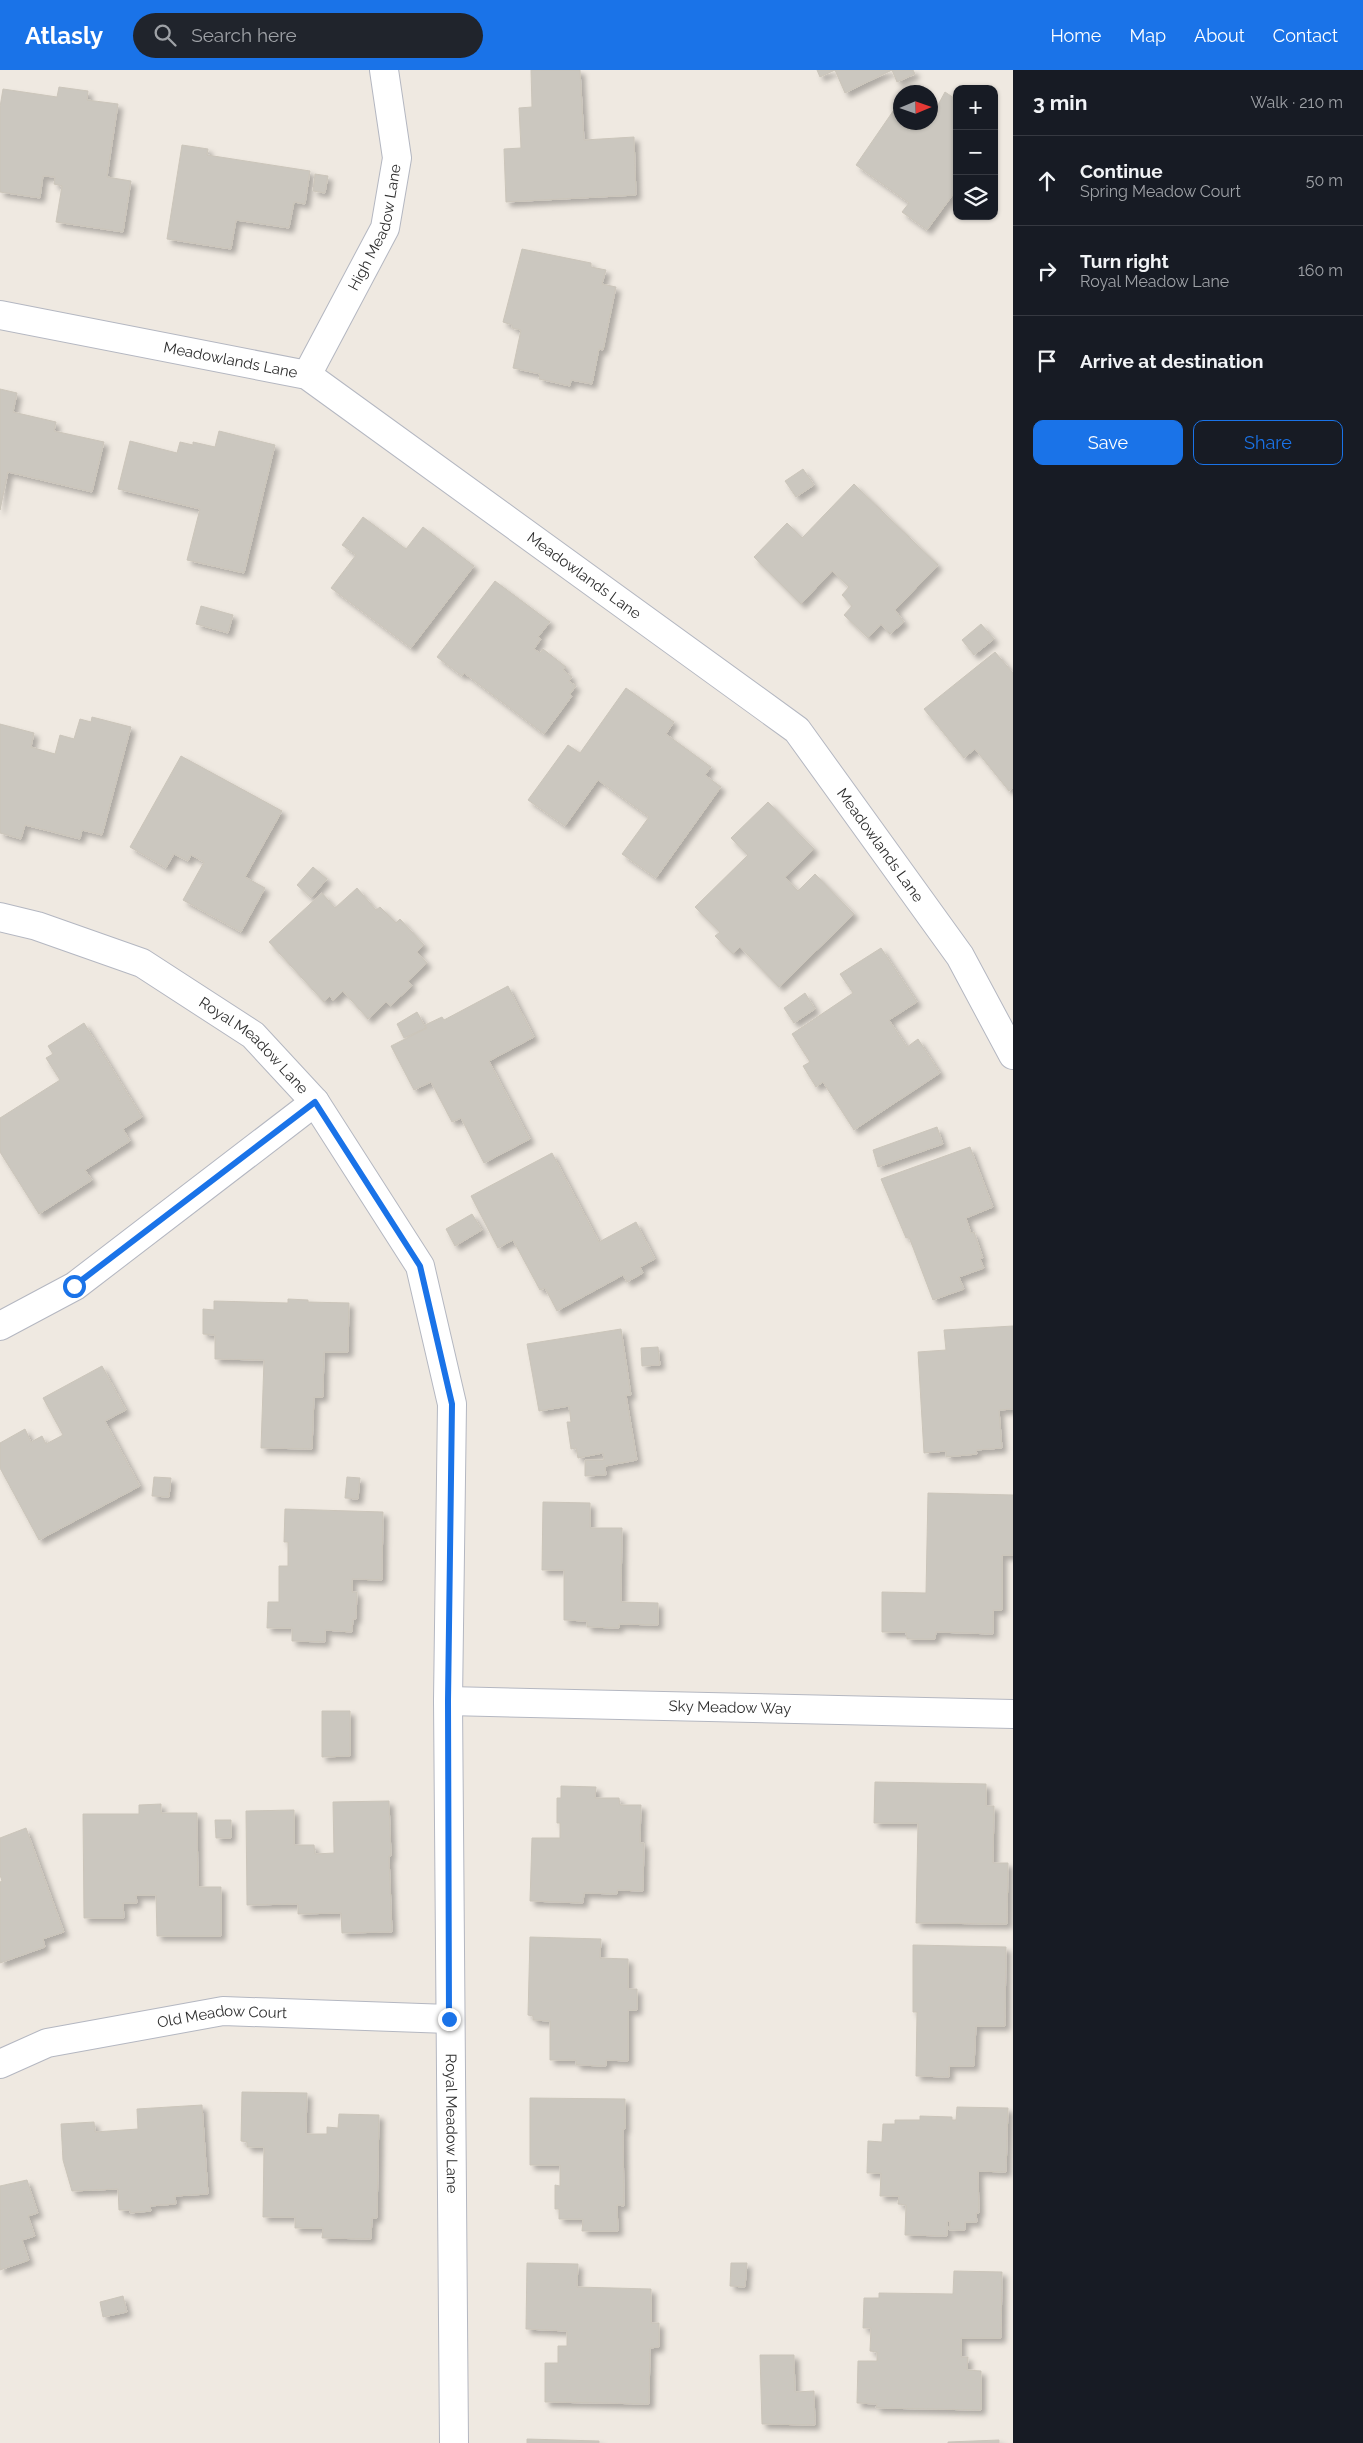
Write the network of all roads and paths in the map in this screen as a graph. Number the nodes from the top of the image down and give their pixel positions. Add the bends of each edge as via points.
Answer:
1 (384, 70) edge
2 (0, 315) edge
3 (307, 374) junction
4 (0, 917) edge
5 (1013, 1056) edge
6 (315, 1102) junction
7 (0, 1326) edge
8 (448, 1701) junction
9 (1013, 1714) edge
10 (449, 2019) junction
11 (0, 2064) edge
12 (454, 2443) edge

1 - 3 street, High Meadow Lane via 397,158 385,228
2 - 3 street, Meadowlands Lane
3 - 5 street, Meadowlands Lane via 797,730 960,956
4 - 6 street, Royal Meadow Lane via 37,926 142,963 253,1035
6 - 7 street via 74,1286
6 - 8 street, Royal Meadow Lane via 420,1266 452,1404
8 - 9 street, Sky Meadow Way
8 - 10 street, Royal Meadow Lane
10 - 11 street, Old Meadow Court via 223,2011 47,2043
10 - 12 street, Royal Meadow Lane

